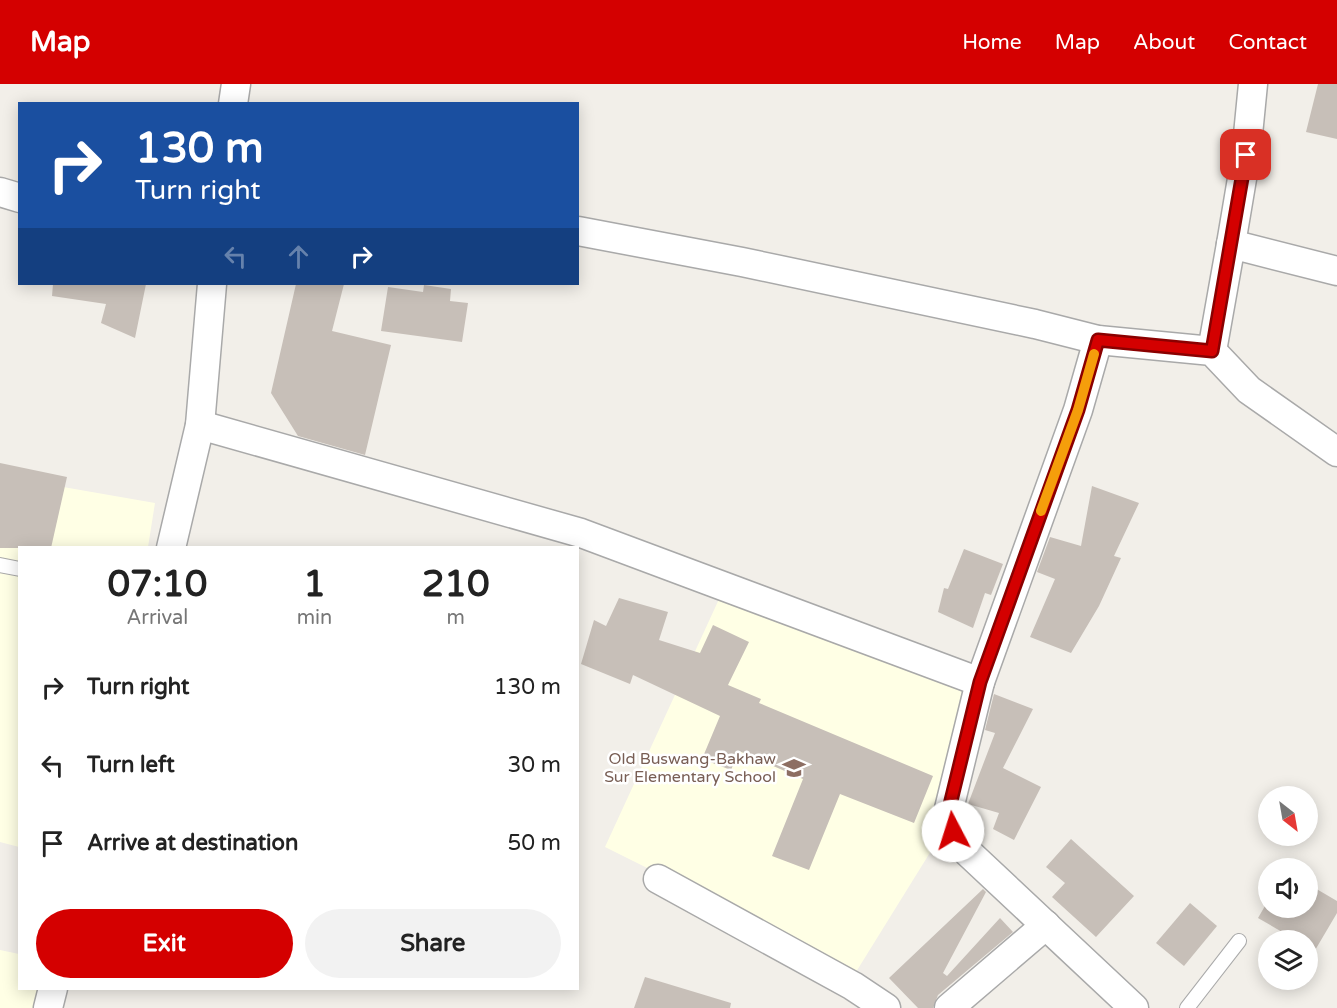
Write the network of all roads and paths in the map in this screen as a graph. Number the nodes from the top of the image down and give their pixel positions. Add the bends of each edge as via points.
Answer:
1 (236, 84) edge
2 (1254, 84) edge
3 (233, 102) edge
4 (0, 192) edge
5 (18, 197) edge
6 (579, 231) edge
7 (1231, 244) junction
8 (1337, 271) edge
9 (212, 285) edge
10 (1098, 340) junction
11 (1212, 351) junction
12 (200, 425) junction
13 (1337, 452) edge
14 (171, 546) edge
15 (0, 565) edge
16 (18, 569) edge
17 (980, 682) junction
18 (658, 879) dead end
19 (1046, 925) junction
20 (1239, 941) dead end
21 (52, 990) edge
22 (48, 1008) edge
23 (886, 1008) edge
24 (949, 1008) edge
25 (1134, 1008) edge
26 (1187, 1008) edge

1 - 3 street
2 - 7 street
4 - 5 street
6 - 10 street via 754,264
7 - 8 street
7 - 11 street
9 - 12 street
10 - 11 street
10 - 17 street via 1078,410
11 - 13 street via 1249,390
12 - 14 street
12 - 17 street via 581,533
15 - 16 lane
17 - 19 street via 947,817 959,844
18 - 23 street
19 - 24 street
19 - 25 street
20 - 26 lane
21 - 22 street

